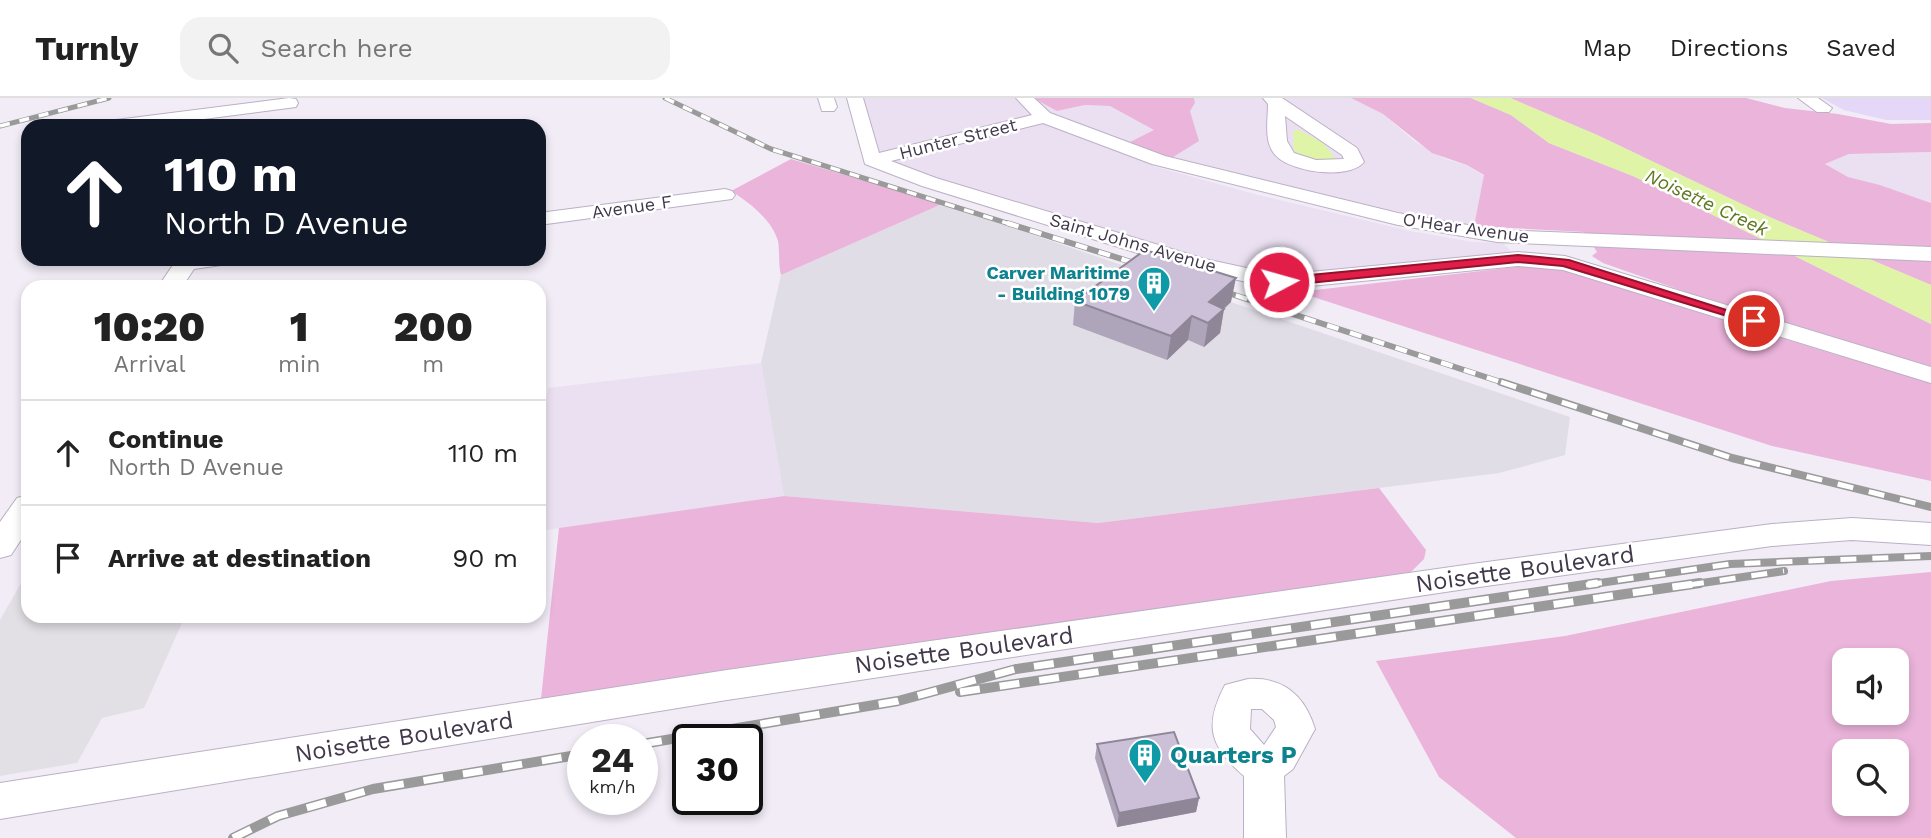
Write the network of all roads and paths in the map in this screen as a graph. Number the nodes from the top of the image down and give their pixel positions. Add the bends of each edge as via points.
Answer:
1 (855, 98) edge
2 (1024, 98) edge
3 (1806, 98) edge
4 (1274, 100) edge
5 (292, 101) edge
6 (1823, 108) dead end
7 (1044, 117) junction
8 (160, 119) edge
9 (280, 119) edge
10 (1305, 120) junction
11 (1277, 123) junction
12 (872, 160) junction
13 (1294, 161) junction
14 (1268, 188) junction
15 (725, 195) dead end
16 (546, 218) edge
17 (1497, 236) junction
18 (1931, 254) edge
19 (1518, 259) junction
20 (1931, 375) edge
21 (21, 516) edge
22 (1931, 534) edge
23 (0, 547) edge
24 (1264, 769) dead end
25 (1, 801) edge
26 (1265, 838) edge

1 - 12 street
2 - 7 street, O'Hear Avenue
3 - 6 street
4 - 10 street
4 - 11 street
5 - 8 street
5 - 9 street
7 - 12 street, Hunter Street
7 - 14 street, O'Hear Avenue via 1159,160
10 - 11 street
10 - 13 street via 1350,152 1354,162 1333,168
11 - 13 street via 1278,144
12 - 19 street, Saint Johns Avenue via 929,182 1200,265 1279,282
13 - 14 street
14 - 17 street, O'Hear Avenue via 1398,219
15 - 16 street, Avenue F
17 - 18 street, O'Hear Avenue
17 - 19 street
19 - 20 street, Saint Johns Avenue via 1564,263
21 - 23 street
22 - 25 street, Noisette Boulevard via 1852,529 1772,535 1485,574 727,685
24 - 26 street

